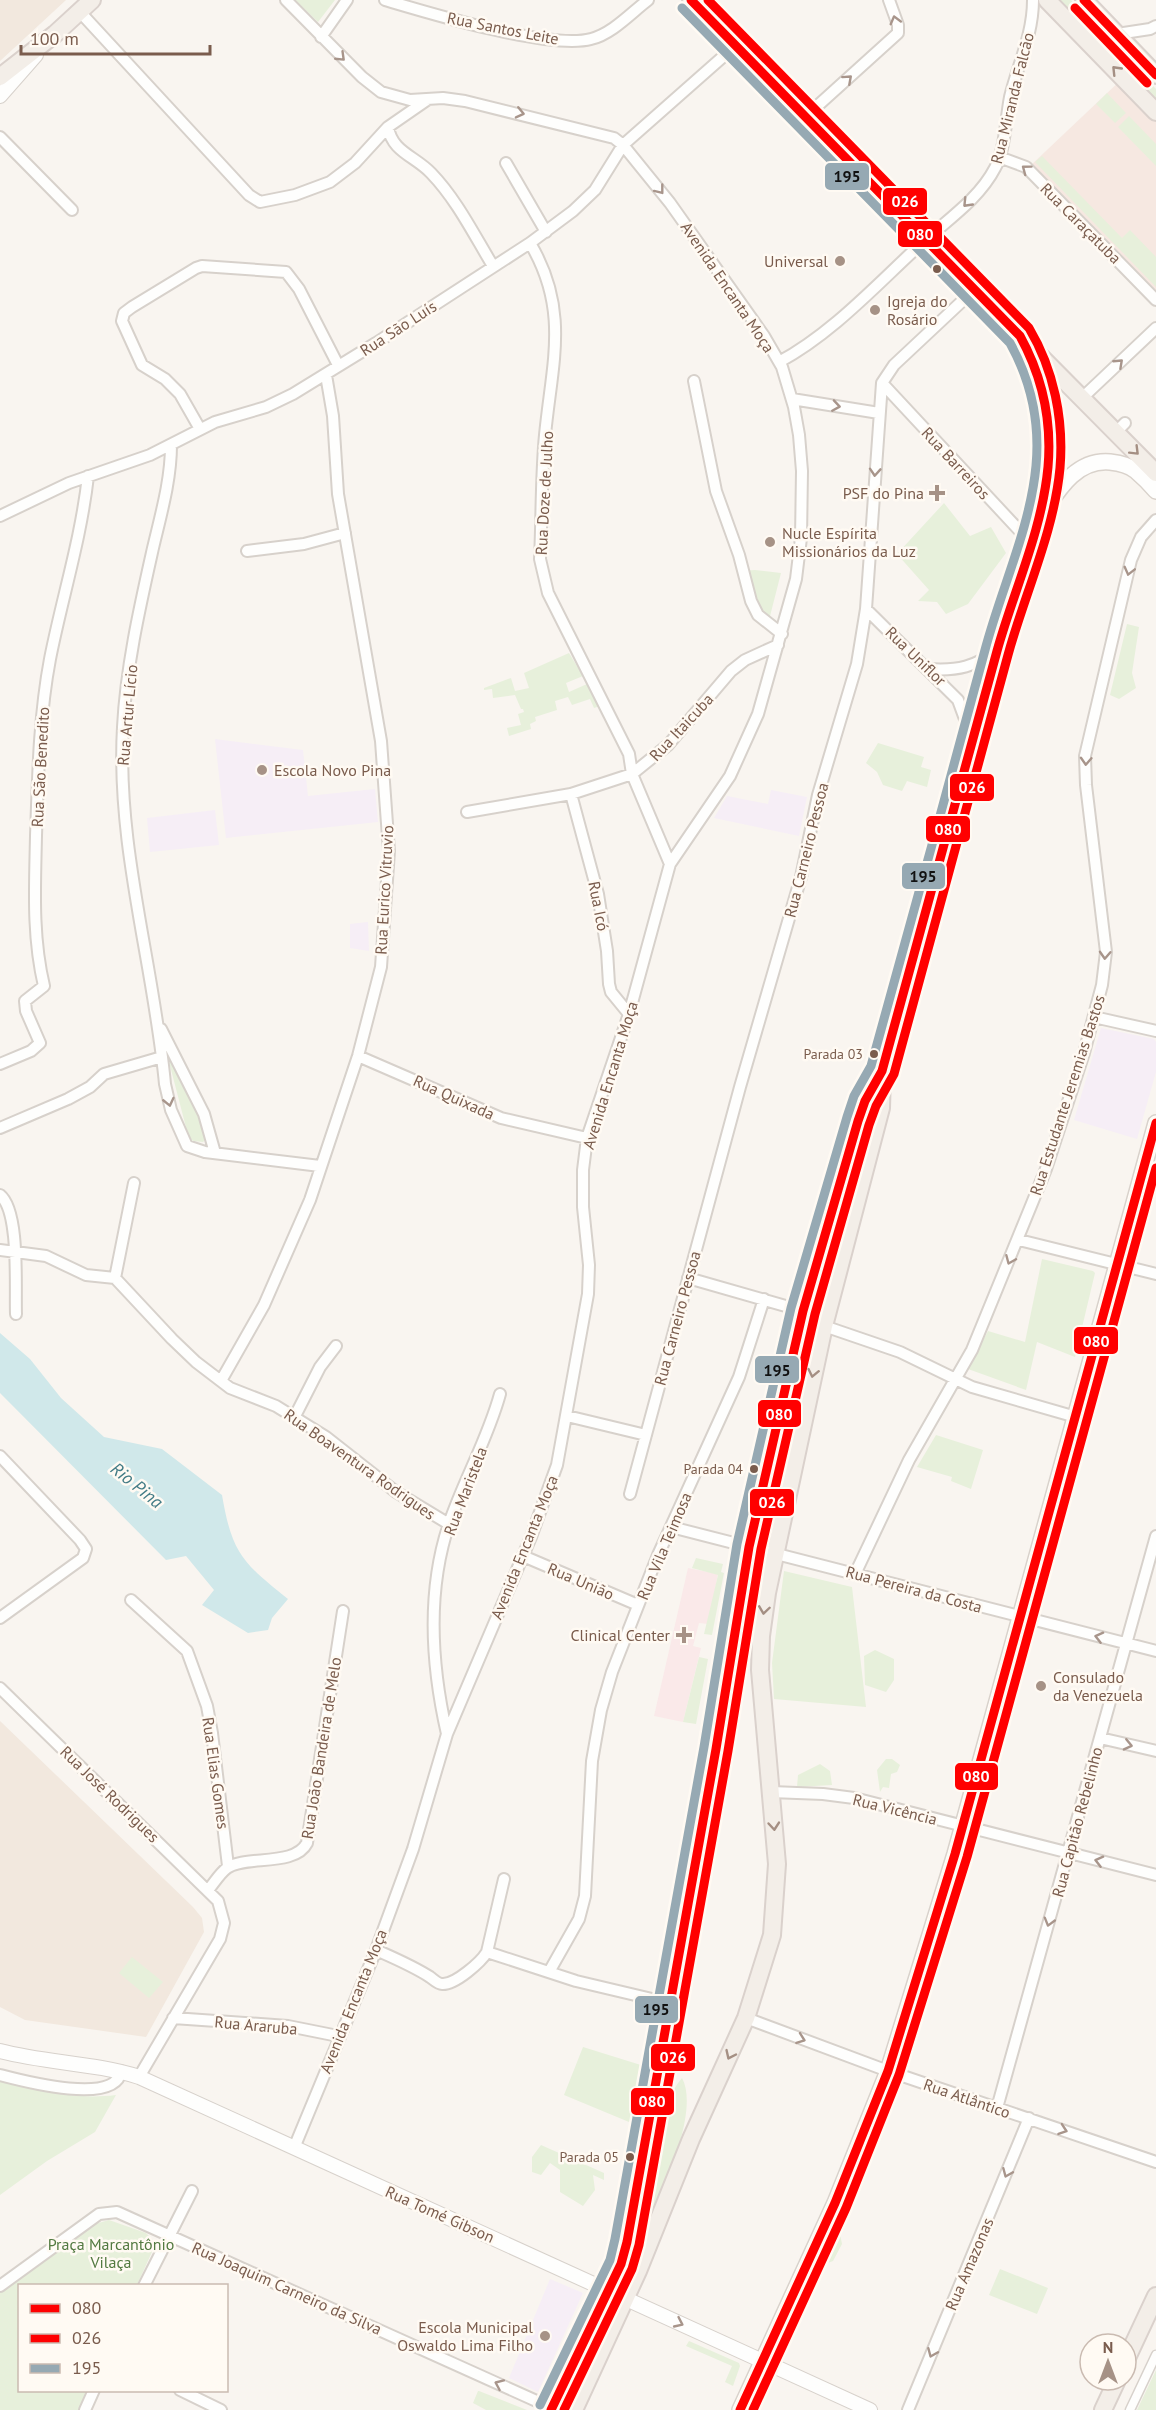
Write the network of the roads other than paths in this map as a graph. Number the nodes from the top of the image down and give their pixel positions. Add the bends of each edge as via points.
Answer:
1 (286, 0) edge
2 (347, 0) edge
3 (385, 0) edge
4 (648, 0) edge
5 (691, 0) edge
6 (889, 0) edge
7 (1033, 0) edge
8 (1047, 0) edge
9 (1084, 0) edge
10 (86, 6) edge
11 (1156, 26) edge
12 (55, 34) junction
13 (1117, 34) junction
14 (321, 37) junction
15 (734, 47) junction
16 (27, 57) junction
17 (0, 66) edge
18 (1156, 75) edge
19 (0, 77) edge
20 (0, 96) edge
21 (427, 100) junction
22 (1156, 112) edge
23 (804, 118) junction
24 (388, 127) junction
25 (0, 137) edge
26 (623, 145) junction
27 (999, 157) junction
28 (506, 163) dead end
29 (72, 210) dead end
30 (546, 232) junction
31 (925, 240) junction
32 (530, 243) junction
33 (493, 266) junction
34 (974, 290) junction
35 (1156, 300) edge
36 (1156, 328) edge
37 (1020, 336) junction
38 (779, 362) junction
39 (339, 365) junction
40 (326, 375) junction
41 (694, 381) dead end
42 (882, 383) junction
43 (1082, 398) junction
44 (792, 399) junction
45 (879, 413) junction
46 (200, 429) junction
47 (171, 445) junction
48 (1156, 473) edge
49 (88, 476) junction
50 (1156, 491) edge
51 (0, 516) edge
52 (1156, 520) edge
53 (1035, 524) junction
54 (345, 533) junction
55 (1031, 543) junction
56 (247, 551) dead end
57 (866, 609) junction
58 (780, 640) junction
59 (998, 649) junction
60 (929, 669) junction
61 (972, 741) junction
62 (632, 774) junction
63 (571, 794) junction
64 (467, 812) dead end
65 (670, 864) junction
66 (629, 1014) junction
67 (1094, 1017) junction
68 (158, 1023) junction
69 (1156, 1031) edge
70 (358, 1056) junction
71 (162, 1057) junction
72 (0, 1064) edge
73 (180, 1067) junction
74 (882, 1071) junction
75 (164, 1072) junction
76 (1156, 1123) edge
77 (0, 1128) edge
78 (587, 1138) junction
79 (215, 1153) junction
80 (320, 1166) junction
81 (134, 1183) dead end
82 (0, 1195) edge
83 (1019, 1240) junction
84 (0, 1250) edge
85 (14, 1251) junction
86 (1117, 1265) junction
87 (1156, 1274) edge
88 (115, 1278) junction
89 (688, 1278) junction
90 (764, 1299) junction
91 (803, 1311) junction
92 (16, 1314) dead end
93 (824, 1326) junction
94 (336, 1346) dead end
95 (222, 1379) junction
96 (954, 1380) junction
97 (500, 1394) dead end
98 (567, 1416) junction
99 (294, 1418) junction
100 (1076, 1418) junction
101 (646, 1435) junction
102 (0, 1456) edge
103 (630, 1494) dead end
104 (449, 1524) junction
105 (672, 1527) junction
106 (1156, 1536) edge
107 (749, 1547) junction
108 (775, 1553) junction
109 (523, 1556) junction
110 (856, 1572) junction
111 (131, 1600) dead end
112 (638, 1605) junction
113 (344, 1611) dead end
114 (1018, 1617) junction
115 (0, 1618) edge
116 (1127, 1644) junction
117 (1156, 1651) edge
118 (0, 1688) edge
119 (447, 1734) junction
120 (1100, 1738) junction
121 (1156, 1751) edge
122 (771, 1792) junction
123 (962, 1825) junction
124 (1069, 1852) junction
125 (228, 1866) junction
126 (1156, 1875) edge
127 (504, 1879) dead end
128 (209, 1889) junction
129 (376, 1950) junction
130 (487, 1952) junction
131 (549, 1972) junction
132 (669, 2003) junction
133 (173, 2018) junction
134 (746, 2018) junction
135 (338, 2036) junction
136 (0, 2051) edge
137 (121, 2071) junction
138 (888, 2071) junction
139 (0, 2074) edge
140 (139, 2078) junction
141 (997, 2108) junction
142 (1029, 2118) junction
143 (294, 2148) junction
144 (1156, 2162) edge
145 (192, 2191) dead end
146 (168, 2235) junction
147 (145, 2284) edge
148 (0, 2286) edge
149 (608, 2290) junction
150 (1156, 2296) edge
151 (626, 2299) junction
152 (1138, 2334) edge
153 (1156, 2355) edge
154 (762, 2361) junction
155 (94, 2392) edge
156 (182, 2392) edge
157 (1111, 2392) edge
158 (552, 2409) edge
159 (85, 2410) edge
160 (221, 2410) edge
161 (574, 2410) edge
162 (740, 2410) edge
163 (870, 2410) edge
164 (908, 2410) edge
165 (1103, 2410) edge
166 (1130, 2410) edge

1 - 14 street
2 - 14 street
3 - 4 street, Rua Santos Leite via 462,22 539,37 578,40 606,33
5 - 15 main road
23 -> 6 street via 898,33
7 - 27 street, Rua Miranda Falcão via 1029,39 1011,92
22 -> 8 main road
9 - 13 main road
10 - 12 main road
10 - 24 street via 249,195 260,202 330,182 355,163
11 - 13 street
12 - 16 main road
12 - 20 street
13 - 18 main road
14 -> 21 street via 381,92 400,99
15 - 23 main road
15 - 26 street, Rua São Luís
16 - 17 street
16 - 19 main road
21 - 24 street
21 -> 26 street via 465,101 518,113 607,135
23 - 31 main road
24 - 33 street via 392,143 431,173 444,190
25 - 29 street
26 - 30 street, Rua São Luís via 596,190
26 -> 38 street, Avenida Encanta Moça via 703,249
27 -> 31 street, Rua Miranda Falcão via 996,167 971,199
35 -> 27 street, Rua Caraçatuba via 1026,167
28 - 30 street
30 - 32 street, Rua São Luís
31 - 34 main road
31 - 38 street, Rua Miranda Falcão via 804,349
32 - 33 street, Rua São Luís
32 - 62 street, Rua Doze de Julho via 551,287 557,329 544,446 541,567 557,612 629,754
33 - 39 street, Rua São Luís
34 - 37 main road
34 - 42 street via 894,365
43 -> 36 street
37 - 43 main road
37 - 53 main road via 1036,367 1047,428 1048,467
38 - 44 street, Avenida Encanta Moça
39 - 40 street, Rua São Luís
39 - 46 street via 286,272 202,266 132,307 124,313 122,321 142,365 180,394
40 - 46 street, Rua São Luís via 266,406
40 - 54 street, Rua Eurico Vitruvio
41 - 58 street via 716,491 752,601 758,615
42 - 45 street, Rua Carneiro Pessoa
42 - 55 street, Rua Barreiros
43 -> 48 main road via 1120,428
44 -> 45 street
44 - 58 street, Avenida Encanta Moça via 801,448 802,514 796,579
45 -> 57 street, Rua Carneiro Pessoa
46 - 47 street, Rua São Luís
47 - 49 street, Rua São Luís
47 - 68 street, Rua Artur Lício via 168,480 128,681 122,765 143,944
49 - 51 street, Rua São Luís
49 - 72 street, Rua São Benedito via 50,658 40,737 34,905 44,986 26,1001 26,1011 40,1043
50 - 53 main road via 1135,470 1120,463 1088,465 1060,488
52 -> 67 street, Rua Estudante Jeremias Bastos via 1141,537 1131,560 1086,756 1086,786 1106,952
53 - 55 main road
54 - 56 street via 304,544
54 - 70 street, Rua Eurico Vitruvio via 381,741 389,851 381,967
55 - 59 main road
57 - 60 street, Rua Uniflor
57 - 89 street, Rua Carneiro Pessoa via 849,698 821,786 801,877
58 - 62 street, Rua Itaicuba via 731,671 668,746
58 - 65 street, Avenida Encanta Moça via 758,714 734,767
59 - 60 street via 970,667 950,671
59 - 61 main road
60 - 61 street, Rua Uniflor via 962,706
61 - 74 main road
62 - 63 street, Rua Itaicuba
62 - 65 street, Rua Doze de Julho
63 - 64 street, Rua Itaicuba
63 - 66 street, Rua Icó via 598,894 611,992
65 - 66 street, Avenida Encanta Moça
66 - 78 street, Avenida Encanta Moça
67 - 69 street
67 - 83 street, Rua Estudante Jeremias Bastos
68 - 71 street, Rua Artur Lício
68 - 73 street, Rua Artur Lício
70 - 78 street, Rua Quixada via 501,1118
70 - 80 street, Rua Eurico Vitruvio
71 - 75 street, Rua Artur Lício
71 - 77 street via 104,1074 68,1099
73 - 75 street
73 - 79 street, Rua Artur Lício via 204,1114
74 - 91 main road via 858,1121
74 - 93 main road via 879,1118
75 -> 79 street, Rua Artur Lício via 171,1110 183,1142 193,1149
76 - 86 main road
78 - 98 street, Avenida Encanta Moça via 583,1188 588,1294
79 - 80 street, Rua Artur Lício
80 - 95 street, Rua Eurico Vitruvio via 289,1253
81 - 88 street
82 - 85 street via 11,1217
83 - 86 street
83 -> 96 street, Rua Estudante Jeremias Bastos via 972,1350
84 - 85 street
85 - 88 street via 46,1256 86,1275
85 - 92 street
86 - 87 street
86 - 100 main road
88 - 95 street, Rua Boaventura Rodrigues via 188,1354
89 - 90 street
89 - 101 street, Rua Carneiro Pessoa
90 - 91 street
90 - 105 street, Rua Vila Teimosa via 739,1377
91 - 107 main road
93 - 96 street via 888,1347
93 -> 108 main road
94 - 99 street via 320,1367
95 - 99 street, Rua Boaventura Rodrigues via 230,1388 276,1406
96 - 100 street
96 - 110 street, Rua Estudante Jeremias Bastos via 909,1460
97 - 104 street, Rua Maristela via 492,1424
98 - 101 street
98 - 109 street, Avenida Encanta Moça via 557,1465
99 - 104 street, Rua Boaventura Rodrigues via 326,1437 423,1510
100 - 114 main road
101 - 103 street, Rua Carneiro Pessoa
102 - 115 street via 81,1540 86,1550 83,1558
104 - 119 street, Rua Maristela via 433,1603 438,1695
105 - 107 street, Rua Pereira da Costa
105 - 112 street, Rua Vila Teimosa
106 - 116 street, Rua Capitão Rebelinho
107 - 108 street, Rua Pereira da Costa
107 - 132 main road
108 - 110 street, Rua Pereira da Costa
108 -> 122 main road via 761,1636 760,1670
109 - 112 street, Rua União
109 - 119 street, Avenida Encanta Moça
110 - 114 street, Rua Pereira da Costa
111 - 125 street, Rua Elias Gomes via 187,1651 207,1706
112 - 131 street, Rua Vila Teimosa via 601,1710 592,1761 585,1896 579,1919
113 - 125 street, Rua João Bandeira de Melo via 307,1843 299,1852
116 -> 114 street, Rua Pereira da Costa
114 - 123 main road
116 - 117 street, Rua Pereira da Costa
116 - 120 street, Rua Capitão Rebelinho
118 - 128 street, Rua José Rodrigues
119 - 129 street, Avenida Encanta Moça via 413,1849
120 -> 121 street
120 - 124 street, Rua Capitão Rebelinho
122 - 123 street, Rua Vicência via 854,1798
122 -> 134 main road via 777,1864 772,1935
123 - 124 street, Rua Vicência
123 - 138 main road
126 -> 124 street, Rua Vicência
124 -> 141 street, Rua Capitão Rebelinho
125 - 128 street
127 - 130 street
128 - 133 street, Rua José Rodrigues via 218,1901 224,1923 220,1939
129 - 130 street via 442,1984 473,1968
129 - 135 street, Avenida Encanta Moça
130 - 131 street
131 - 132 street
132 - 149 main road via 627,2242
133 - 135 street, Rua Araruba via 288,2026
133 - 140 street
134 -> 138 street, Rua Atlântico
134 -> 151 main road via 691,2139
135 - 143 street, Avenida Encanta Moça
136 - 137 street, Rua Tomé Gibson
137 - 139 street via 114,2085 86,2089
137 - 140 street, Rua Tomé Gibson
138 - 141 street, Rua Atlântico
138 - 154 main road via 835,2203
140 - 143 street, Rua Tomé Gibson
141 - 142 street, Rua Atlântico
142 -> 144 street, Rua Atlântico
142 -> 164 street, Rua Amazonas
143 - 149 street, Rua Tomé Gibson
145 - 146 street
146 - 147 street
146 - 148 street, Rua Joaquim Carneiro da Silva via 117,2212 99,2214
158 -> 146 street, Rua Joaquim Carneiro da Silva
149 - 151 street, Rua Tomé Gibson
149 - 158 main road
150 - 152 main road
151 -> 154 street, Rua Tomé Gibson
151 - 161 main road
153 - 166 street
154 - 162 main road
154 - 163 street, Rua Tomé Gibson
155 - 159 street
156 - 160 street
157 - 165 main road

